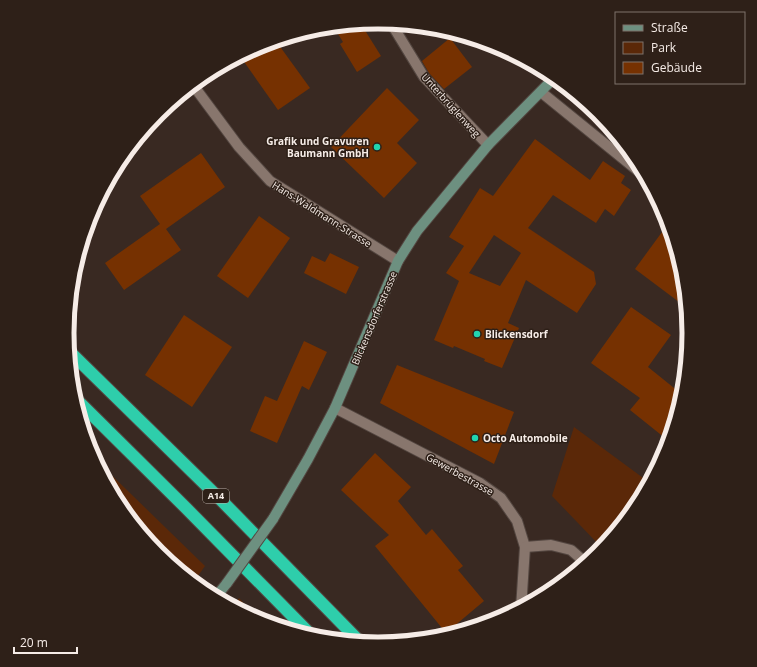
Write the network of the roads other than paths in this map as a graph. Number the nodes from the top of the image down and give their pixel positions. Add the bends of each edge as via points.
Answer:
1 (395, 30) edge
2 (550, 82) edge
3 (196, 90) edge
4 (541, 92) junction
5 (488, 145) junction
6 (634, 168) edge
7 (398, 261) junction
8 (75, 357) edge
9 (83, 405) edge
10 (335, 408) junction
11 (525, 547) junction
12 (582, 560) edge
13 (219, 593) edge
14 (521, 602) edge
15 (305, 629) edge
16 (355, 637) edge

1 - 5 street, Unterbrüglenweg via 424,77
2 - 4 street, Blickensdorferstrasse
3 - 7 street, Hans-Waldmann-Strasse via 239,148 270,181
4 - 5 street, Blickensdorferstrasse
4 - 6 street
5 - 7 street, Blickensdorferstrasse via 417,231
7 - 10 street, Blickensdorferstrasse
8 - 16 highway, A14 via 220,499
9 - 15 highway
10 - 11 street, Gewerbestrasse via 480,483 501,498 517,521
10 - 13 street, Blickensdorferstrasse, bridge via 273,519
11 - 12 street via 551,545 570,550
11 - 14 street, Gewerbestrasse

